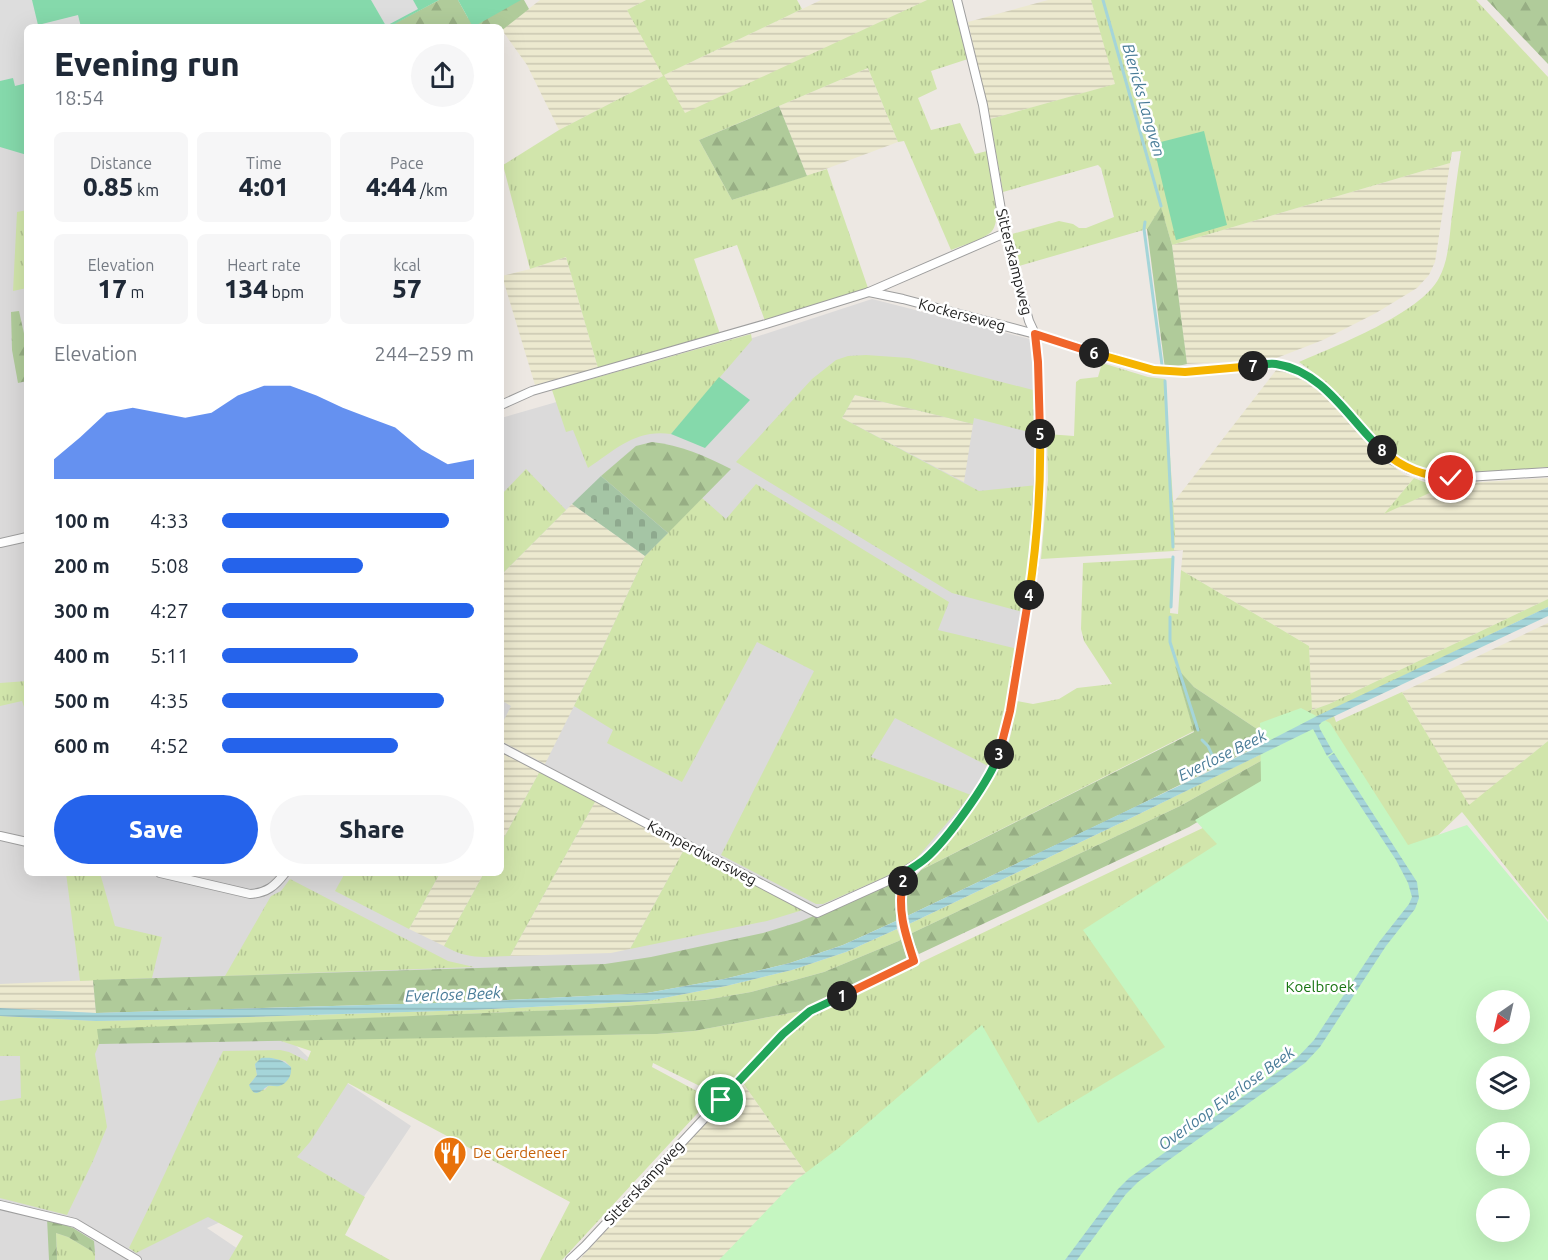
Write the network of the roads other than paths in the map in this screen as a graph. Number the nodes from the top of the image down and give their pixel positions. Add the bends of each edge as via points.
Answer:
1 (957, 0) edge
2 (1005, 233) junction
3 (869, 292) junction
4 (1035, 334) junction
5 (504, 404) edge
6 (1548, 472) edge
7 (24, 538) edge
8 (0, 543) edge
9 (504, 749) edge
10 (0, 836) edge
11 (24, 841) edge
12 (905, 873) junction
13 (173, 876) edge
14 (283, 876) edge
15 (0, 1205) edge
16 (137, 1260) edge
17 (570, 1260) edge

1 - 2 street, Sitterskampweg via 983,105
2 - 3 street, Kockerseweg
2 - 4 street, Sitterskampweg
3 - 4 street, Kockerseweg
3 - 5 street, Kockerseweg via 532,391
4 - 6 street, Kockerseweg via 1154,370 1185,372 1276,364 1297,370 1336,400 1392,460 1428,476
4 - 12 street, Sitterskampweg via 1040,456 1035,554 1010,711 998,757 986,781 945,838
7 - 8 street
9 - 12 street, Kamperdwarsweg via 817,913
10 - 11 street
12 - 17 street, Sitterskampweg via 900,914 914,961 810,1011 783,1034
13 - 14 street via 250,894 262,893
15 - 16 street via 75,1223

